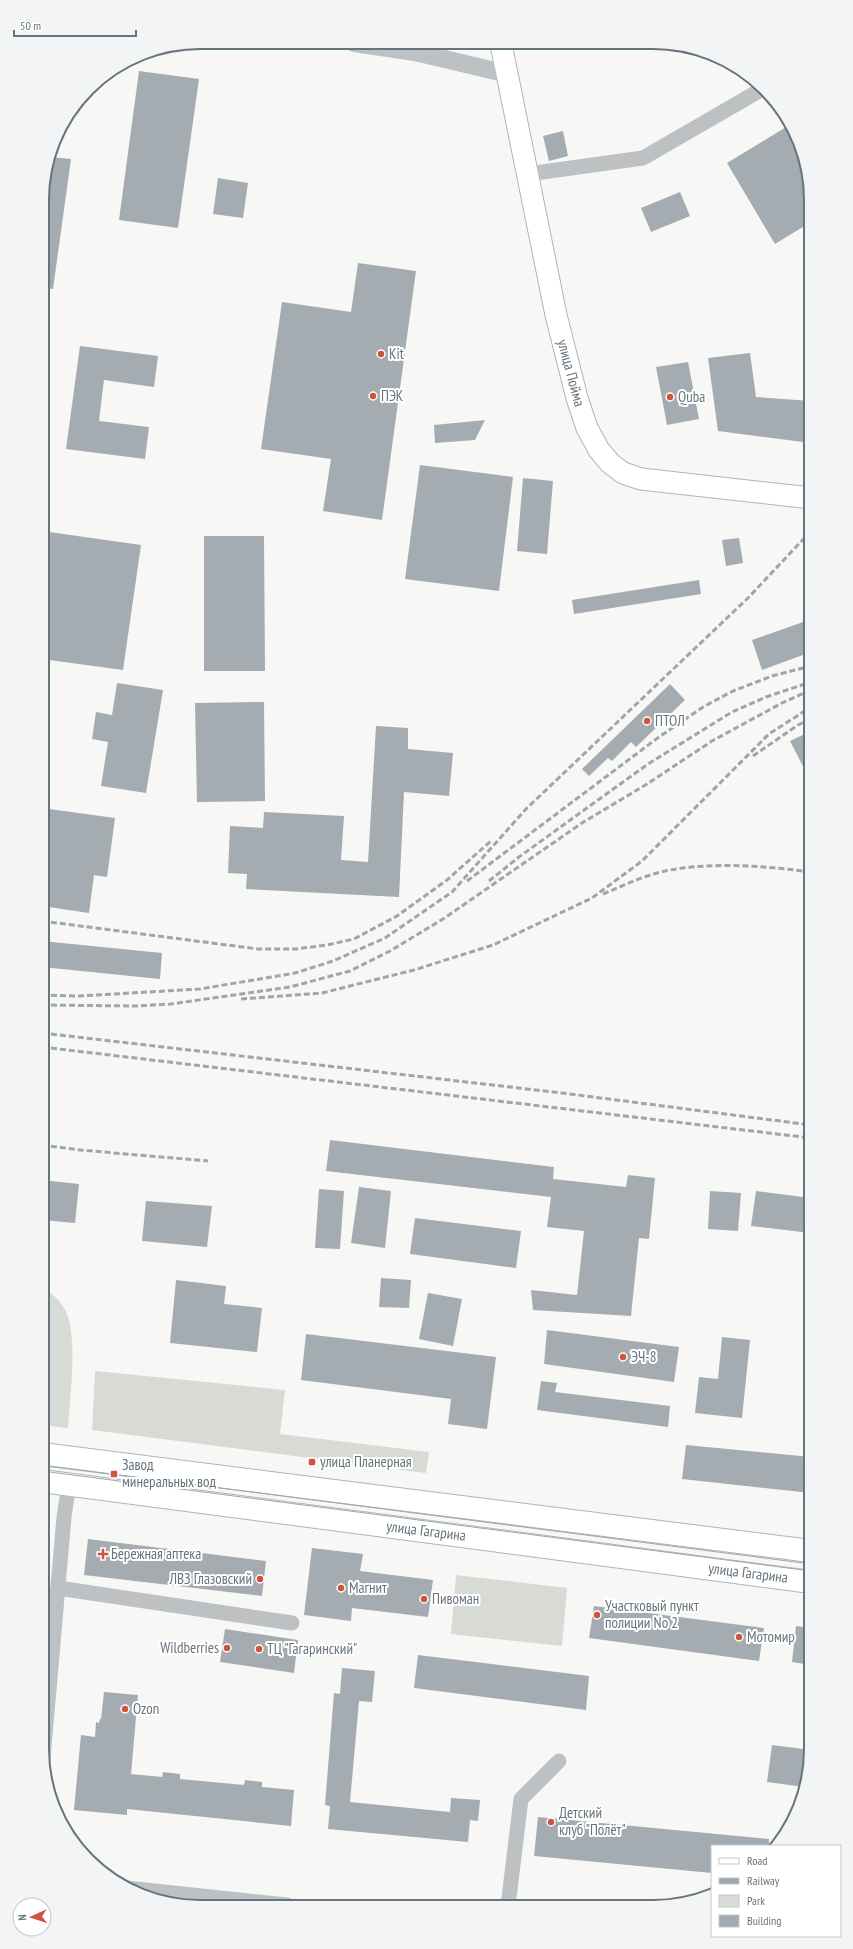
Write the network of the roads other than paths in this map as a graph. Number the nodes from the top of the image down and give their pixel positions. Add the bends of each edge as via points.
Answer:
1 (395, 49) edge
2 (502, 49) edge
3 (508, 74) junction
4 (758, 91) edge
5 (528, 174) junction
6 (804, 497) edge
7 (49, 1455) edge
8 (72, 1458) junction
9 (49, 1482) edge
10 (69, 1484) junction
11 (804, 1550) edge
12 (804, 1581) edge
13 (52, 1599) edge
14 (292, 1623) dead end
15 (49, 1652) edge
16 (559, 1761) dead end
17 (145, 1890) edge
18 (240, 1900) edge
19 (509, 1900) edge

1 - 3 street
2 - 3 main road, улица Пойма
3 - 5 main road, улица Пойма
4 - 5 street via 643,158
5 - 6 main road, улица Пойма via 567,363 587,428 599,450 610,463 623,473 641,479
7 - 8 main road, улица Гагарина
8 - 10 main road
8 - 11 main road, улица Гагарина
9 - 10 main road, улица Гагарина
10 - 12 main road, улица Гагарина
10 - 13 street
13 - 14 street
13 - 15 street
16 - 19 street via 521,1799
17 - 18 street

